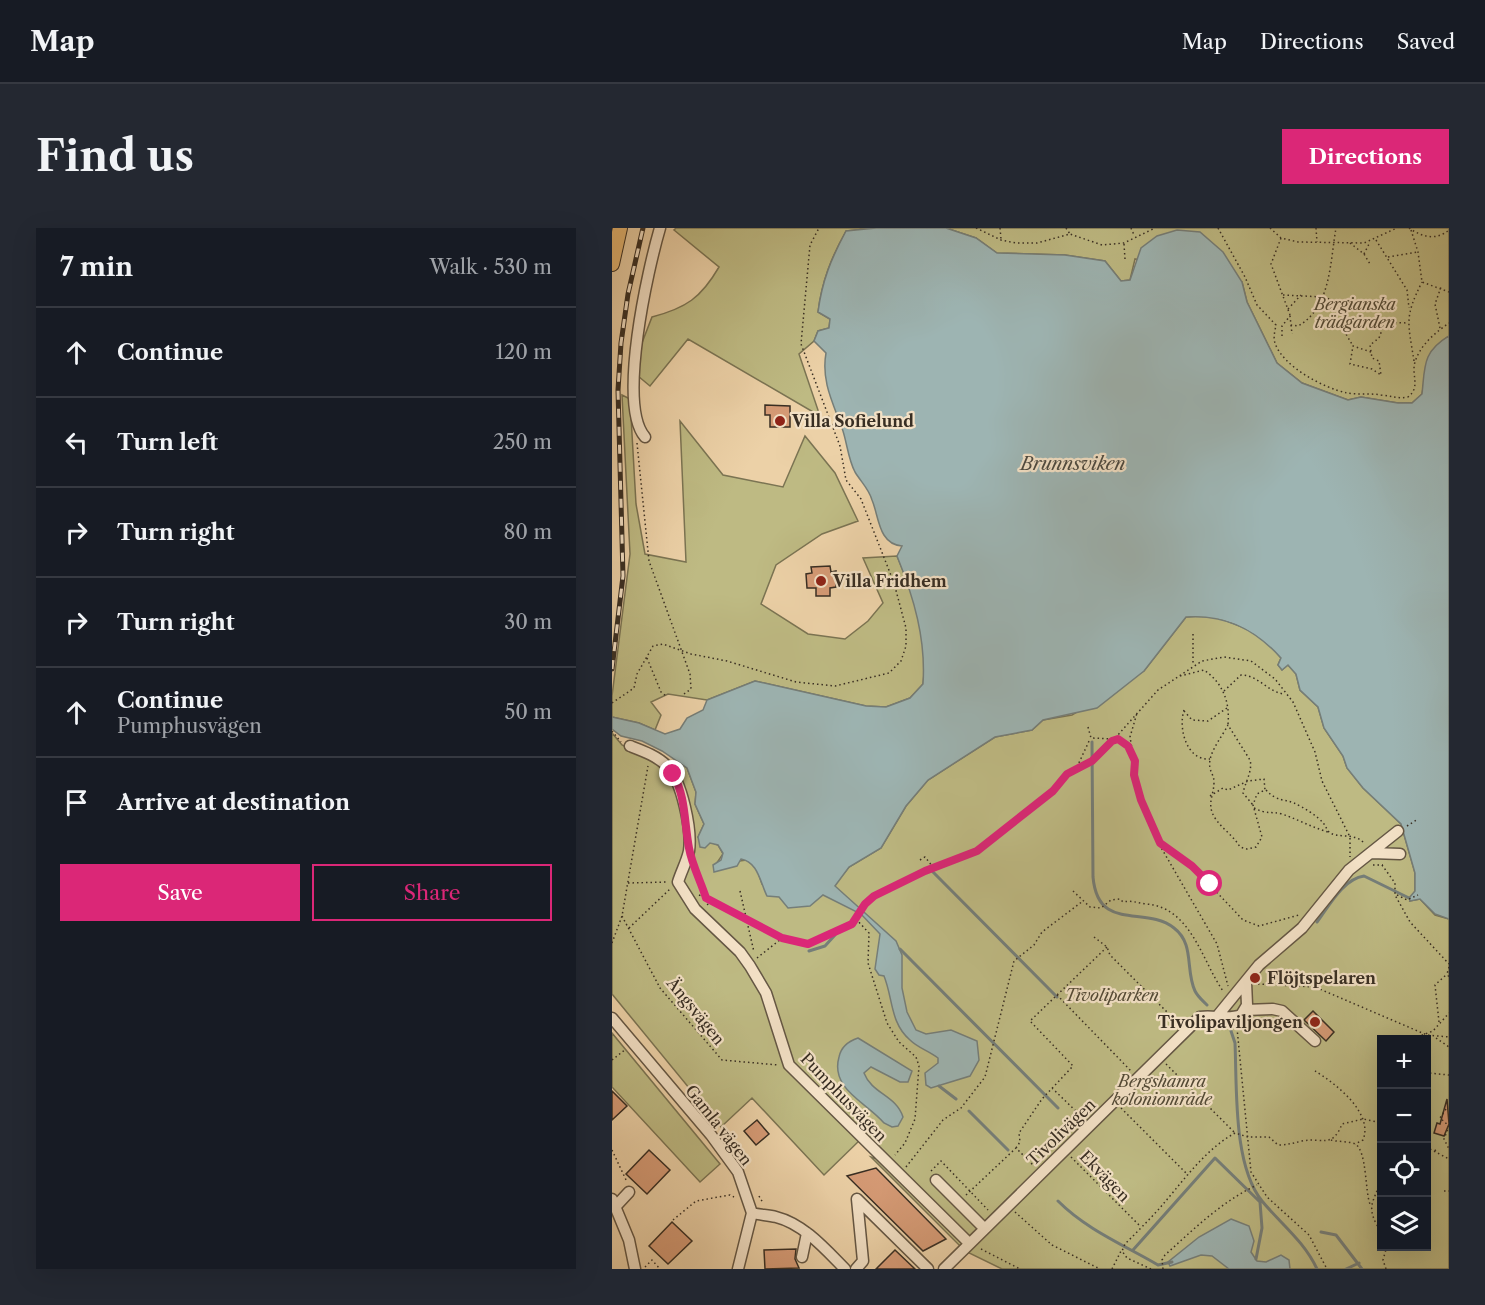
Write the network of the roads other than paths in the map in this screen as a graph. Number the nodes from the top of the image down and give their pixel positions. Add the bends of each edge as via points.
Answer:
1 (620, 228) edge
2 (660, 228) edge
3 (612, 264) edge
4 (645, 437) dead end
5 (626, 744) road end
6 (1398, 831) road end
7 (1372, 852) junction
8 (1400, 854) dead end
9 (1246, 982) junction
10 (1249, 1011) junction
11 (1219, 1014) junction
12 (612, 1017) edge
13 (1315, 1041) dead end
14 (936, 1180) dead end
15 (628, 1192) road end
16 (614, 1202) edge
17 (752, 1213) junction
18 (984, 1228) junction
19 (807, 1233) junction
20 (969, 1243) junction
21 (802, 1257) dead end
22 (842, 1268) edge
23 (635, 1269) edge
24 (738, 1269) edge
25 (856, 1269) edge
26 (928, 1269) edge
27 (944, 1269) edge

1 - 3 main road
2 - 4 street via 642,302 633,372 637,427
5 - 20 street, Pumphusvägen via 667,765 679,784 689,850 678,882 695,909 750,966 766,993 789,1065
6 - 7 street
7 - 8 street
7 - 9 street via 1349,870 1302,928 1259,965
9 - 10 street
9 - 11 street
10 - 11 street via 1235,1018
10 - 13 street via 1282,1011
11 - 18 street, Tivolivägen via 1200,1017
12 - 17 street, Gamla vägen via 738,1172
14 - 18 street
15 - 16 street
16 - 23 street
17 - 19 street via 778,1218
17 - 24 street
18 - 20 street, Tivolivägen
19 - 21 street
19 - 22 street
20 - 27 street, Tivolivägen
25 - 26 street via 863,1261 857,1199

